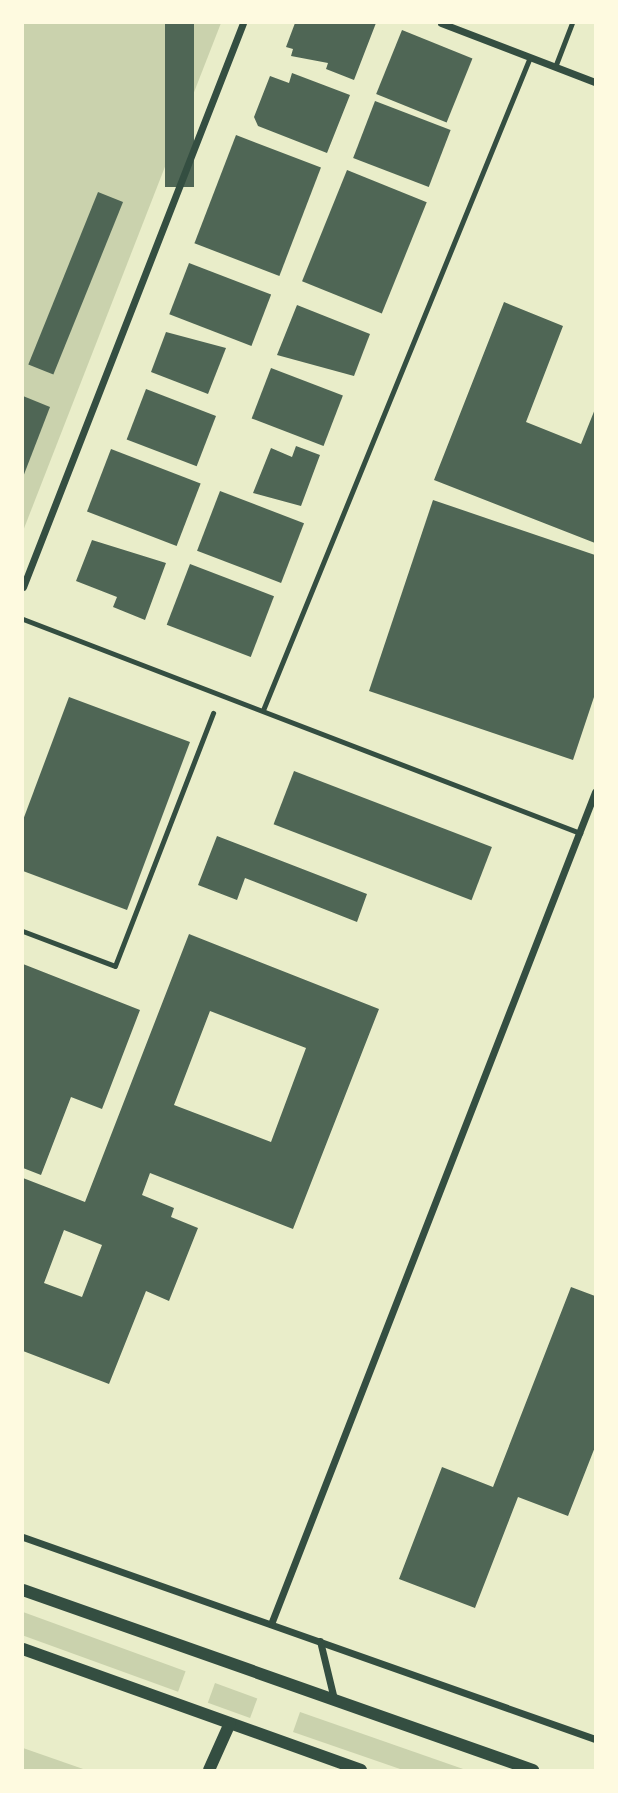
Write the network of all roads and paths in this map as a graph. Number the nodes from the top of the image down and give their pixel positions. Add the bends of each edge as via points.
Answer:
1 (243, 23) edge
2 (442, 23) edge
3 (572, 23) edge
4 (530, 57) junction
5 (555, 67) junction
6 (595, 82) edge
7 (23, 587) edge
8 (23, 620) edge
9 (220, 694) junction
10 (264, 710) junction
11 (595, 792) edge
12 (592, 811) edge
13 (580, 833) junction
14 (23, 931) edge
15 (23, 1536) edge
16 (23, 1590) edge
17 (271, 1624) junction
18 (320, 1641) junction
19 (23, 1649) edge
20 (334, 1700) junction
21 (230, 1723) junction
22 (595, 1739) edge
23 (209, 1770) edge
24 (361, 1770) edge
25 (533, 1770) edge

1 - 7 street
2 - 4 street
3 - 5 lane
4 - 5 street
4 - 10 lane
5 - 6 street
8 - 9 lane
9 - 10 lane
9 - 14 path via 115,966
10 - 13 lane
11 - 12 street
12 - 13 street
13 - 17 street
15 - 17 street
16 - 20 street
17 - 18 street
18 - 20 street
18 - 22 street
19 - 21 street
20 - 25 street
21 - 23 street
21 - 24 street

